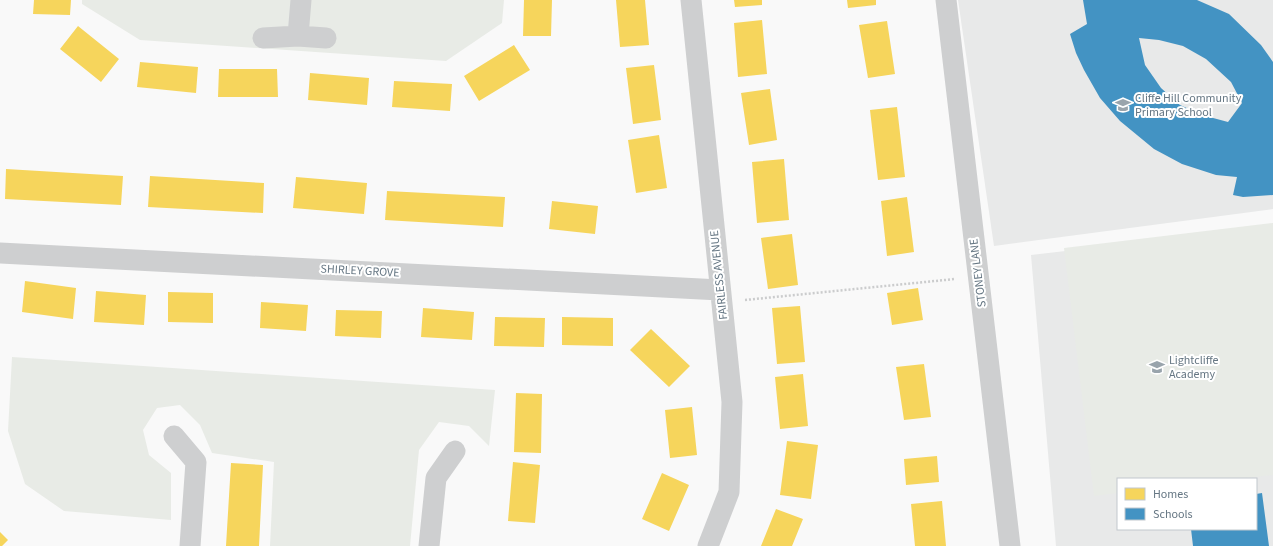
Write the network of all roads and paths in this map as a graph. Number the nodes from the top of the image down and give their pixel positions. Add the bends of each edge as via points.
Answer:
1 (300, 0) edge
2 (690, 0) edge
3 (946, 0) edge
4 (298, 36) junction
5 (263, 38) dead end
6 (326, 38) dead end
7 (0, 253) edge
8 (978, 277) junction
9 (720, 290) junction
10 (174, 436) dead end
11 (455, 451) dead end
12 (190, 546) edge
13 (429, 546) edge
14 (708, 546) edge
15 (1010, 546) edge

1 - 4 street
2 - 9 street, FAIRLESS AVENUE
3 - 8 street, STONEY LANE
4 - 5 street
4 - 6 street
7 - 9 street, SHIRLEY GROVE
8 - 9 path via 743,300
8 - 15 street, STONEY LANE
9 - 14 street, FAIRLESS AVENUE via 732,402 729,492
10 - 12 street via 196,462
11 - 13 street via 436,478

